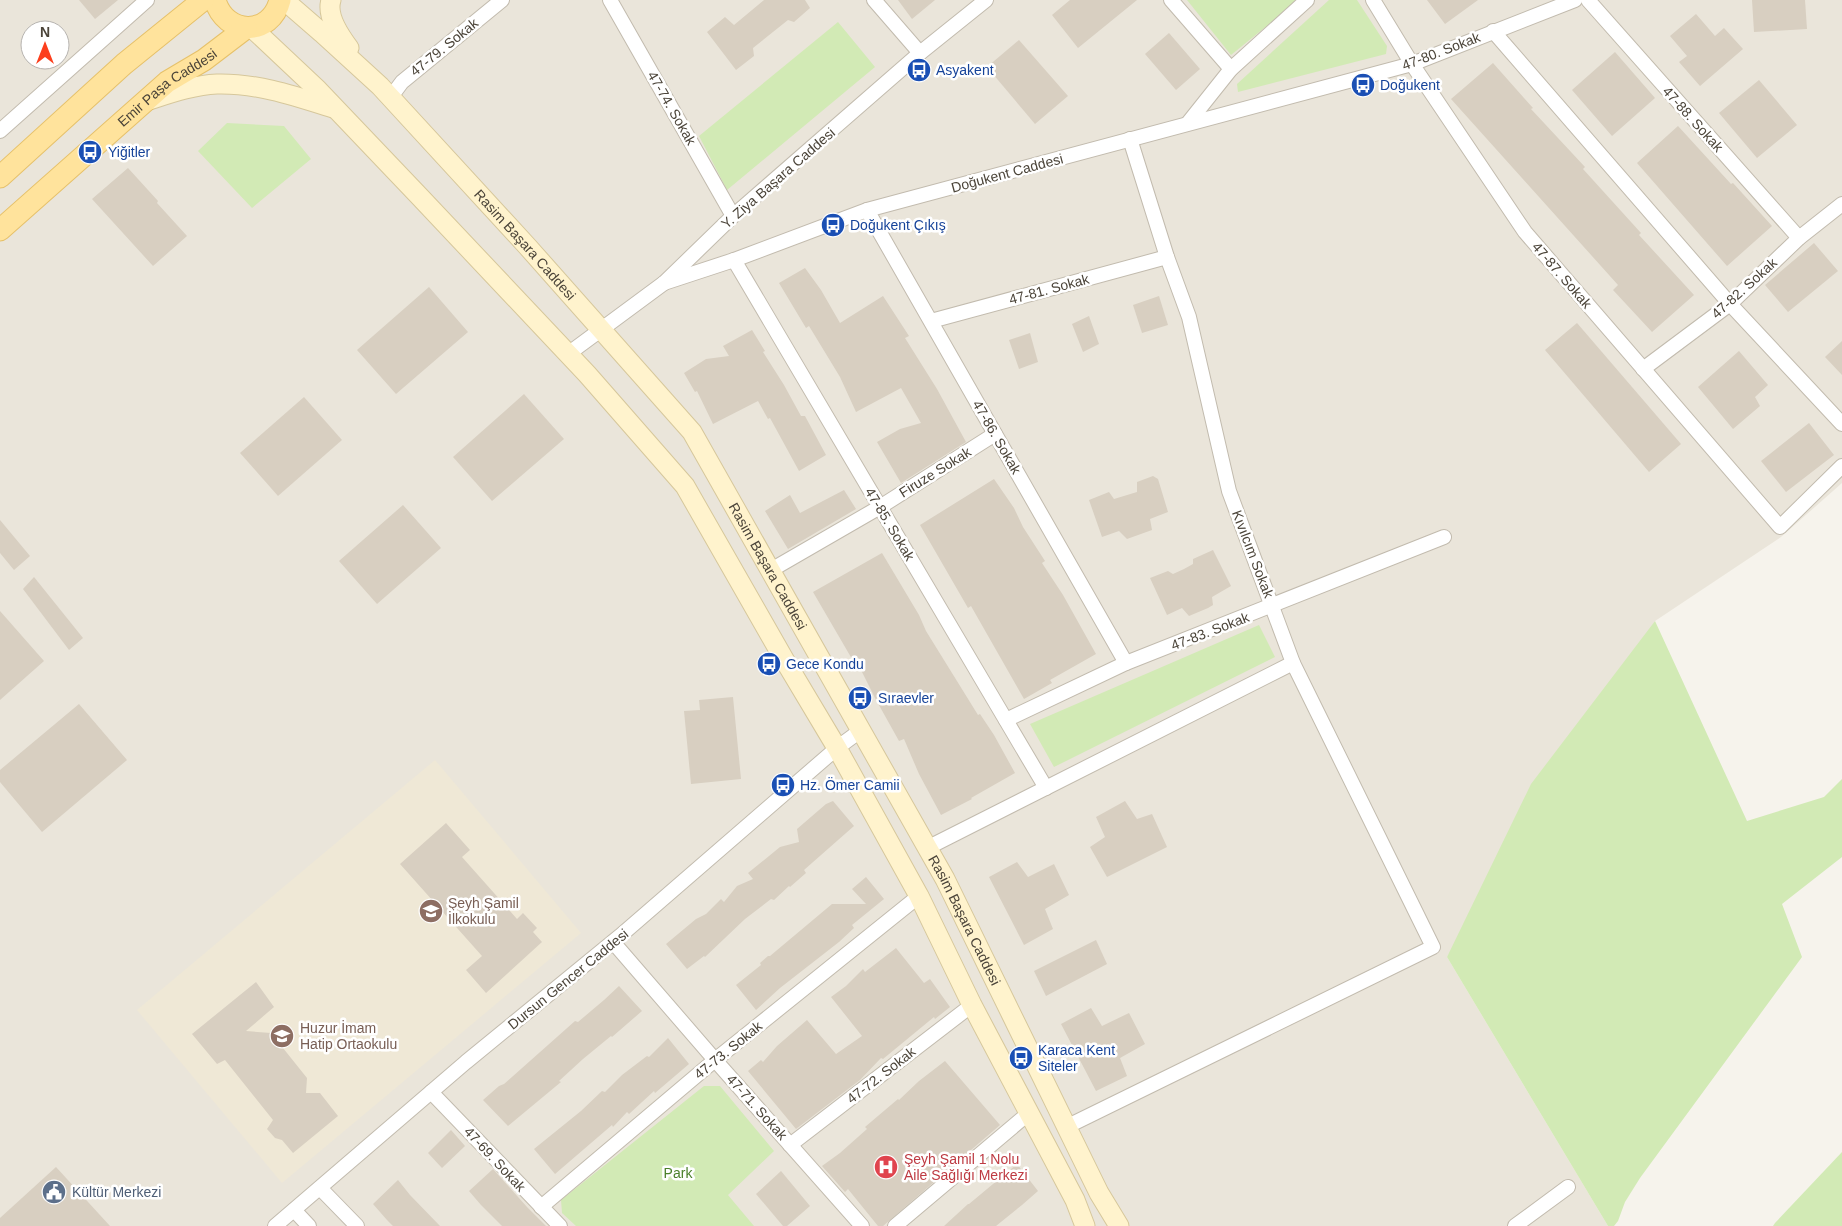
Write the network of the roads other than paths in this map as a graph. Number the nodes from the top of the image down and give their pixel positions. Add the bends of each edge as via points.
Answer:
1 (147, 0) edge
2 (203, 0) edge
3 (215, 0) edge
4 (282, 0) edge
5 (331, 0) edge
6 (502, 0) edge
7 (610, 0) edge
8 (874, 0) edge
9 (986, 0) edge
10 (1171, 0) edge
11 (1307, 0) edge
12 (1373, 0) edge
13 (1575, 0) edge
14 (1588, 0) edge
15 (249, 28) junction
16 (1494, 31) junction
17 (920, 53) junction
18 (1412, 64) junction
19 (1231, 69) junction
20 (385, 92) junction
21 (144, 102) junction
22 (336, 109) junction
23 (1188, 123) junction
24 (0, 130) edge
25 (1130, 139) junction
26 (0, 177) edge
27 (1842, 204) edge
28 (867, 210) junction
29 (733, 216) junction
30 (0, 230) edge
31 (1799, 238) junction
32 (1167, 257) junction
33 (734, 260) junction
34 (664, 282) junction
35 (1730, 304) junction
36 (931, 321) junction
37 (601, 330) junction
38 (568, 354) junction
39 (1643, 369) junction
40 (1842, 424) edge
41 (996, 434) junction
42 (1842, 466) edge
43 (880, 507) junction
44 (1444, 537) dead end
45 (771, 570) junction
46 (1273, 606) junction
47 (1126, 663) junction
48 (1293, 663) junction
49 (1006, 720) junction
50 (860, 732) junction
51 (837, 748) junction
52 (1046, 788) junction
53 (927, 848) junction
54 (918, 896) junction
55 (613, 942) junction
56 (972, 1005) junction
57 (715, 1060) junction
58 (431, 1092) junction
59 (1028, 1113) junction
60 (1066, 1127) junction
61 (790, 1145) junction
62 (1568, 1187) dead end
63 (320, 1188) junction
64 (540, 1208) junction
65 (294, 1210) junction
66 (275, 1226) edge
67 (309, 1226) edge
68 (357, 1226) edge
69 (560, 1226) edge
70 (862, 1226) edge
71 (895, 1226) edge
72 (1085, 1226) edge
73 (1119, 1226) edge
74 (1515, 1226) edge

1 - 24 street
2 - 26 main road via 124,64
3 - 15 main road via 226,20 235,26
4 - 15 main road, Emir Paşa Caddesi via 267,22
4 - 20 street, Rasim Başara Caddesi
5 - 20 street via 329,6 335,27
6 - 20 street, 47-79. Sokak via 402,82
7 - 29 street, 47-74. Sokak
8 - 17 street
9 - 17 street, Y. Ziya Başara Caddesi
10 - 19 street
11 - 19 street
12 - 18 street, 47-87. Sokak
13 - 16 street, 47-80. Sokak
14 - 31 street, 47-88. Sokak
15 - 21 main road, Emir Paşa Caddesi via 167,82
15 - 22 street, Rasim Başara Caddesi
16 - 18 street, 47-80. Sokak
16 - 35 street
17 - 29 street, Y. Ziya Başara Caddesi
18 - 23 street, 47-80. Sokak
18 - 39 street, 47-87. Sokak via 1525,232
19 - 23 street
20 - 37 street, Rasim Başara Caddesi
21 - 22 street via 215,84 253,85
21 - 30 main road, Emir Paşa Caddesi
22 - 38 street, Rasim Başara Caddesi
23 - 25 street, Doğukent Caddesi
25 - 28 street, Doğukent Caddesi
25 - 32 street, Kıvılcım Sokak
27 - 31 street, 47-82. Sokak
28 - 33 street, Doğukent Caddesi
28 - 36 street, 47-86. Sokak
29 - 34 street, Y. Ziya Başara Caddesi
31 - 35 street, 47-82. Sokak
32 - 36 street, 47-81. Sokak
32 - 46 street, Kıvılcım Sokak via 1189,317 1229,491
33 - 34 street, Doğukent Caddesi
33 - 43 street, 47-85. Sokak
34 - 37 street, Y. Ziya Başara Caddesi
35 - 39 street, 47-82. Sokak
35 - 40 street
36 - 41 street, 47-86. Sokak
37 - 38 street, Y. Ziya Başara Caddesi
37 - 45 street, Rasim Başara Caddesi via 692,432
38 - 51 street, Rasim Başara Caddesi via 685,486
39 - 42 street, 47-87. Sokak via 1780,527
41 - 43 street, Firuze Sokak
41 - 47 street, 47-86. Sokak
43 - 45 street, Firuze Sokak
43 - 49 street, 47-85. Sokak
44 - 46 street, 47-83. Sokak
45 - 50 street, Rasim Başara Caddesi
46 - 47 street, 47-83. Sokak
46 - 48 street, Kıvılcım Sokak
47 - 49 street, 47-83. Sokak
48 - 52 street
48 - 60 street, Kıvılcım Sokak via 1433,947
49 - 52 street, 47-85. Sokak
50 - 51 street, Dursun Gencer Caddesi
50 - 53 street, Rasim Başara Caddesi
51 - 54 street, Rasim Başara Caddesi
51 - 55 street, Dursun Gencer Caddesi
52 - 53 street
53 - 60 street, Rasim Başara Caddesi
54 - 56 street, Rasim Başara Caddesi
54 - 57 street, 47-73. Sokak
55 - 57 street, 47-71. Sokak
55 - 58 street, Dursun Gencer Caddesi
56 - 59 street, Rasim Başara Caddesi
56 - 61 street, 47-72. Sokak
57 - 61 street, 47-71. Sokak
57 - 64 street, 47-73. Sokak
58 - 63 street, Dursun Gencer Caddesi
58 - 64 street, 47-69. Sokak
59 - 71 street
59 - 72 street, Rasim Başara Caddesi via 1075,1200
60 - 73 street, Rasim Başara Caddesi
61 - 70 street, 47-71. Sokak
62 - 74 street
63 - 65 street, Dursun Gencer Caddesi
63 - 68 street
64 - 69 street, 47-69. Sokak
65 - 66 street, Dursun Gencer Caddesi
65 - 67 street

